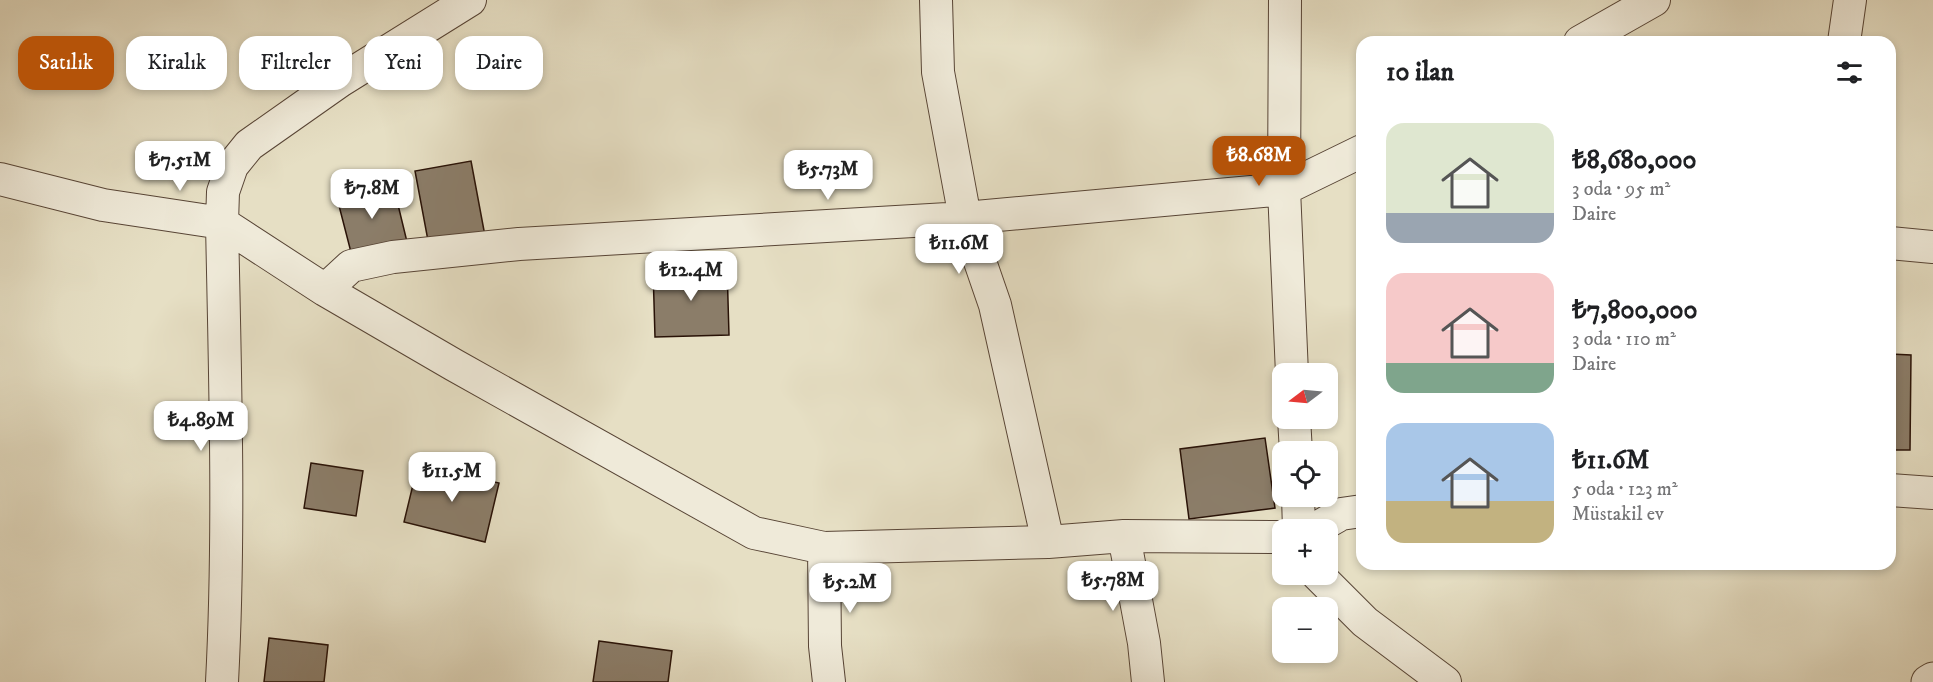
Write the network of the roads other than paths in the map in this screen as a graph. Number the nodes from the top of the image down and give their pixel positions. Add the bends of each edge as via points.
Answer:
1 (470, 0) edge
2 (936, 0) edge
3 (1285, 0) edge
4 (1654, 0) edge
5 (1850, 0) edge
6 (1591, 36) edge
7 (1845, 36) edge
8 (1356, 154) edge
9 (0, 179) edge
10 (1284, 189) junction
11 (965, 218) junction
12 (222, 223) junction
13 (1896, 244) edge
14 (1933, 248) edge
15 (325, 290) junction
16 (1292, 363) edge
17 (1896, 490) edge
18 (1933, 493) edge
19 (1356, 512) edge
20 (1332, 519) edge
21 (1124, 536) junction
22 (1272, 537) edge
23 (1048, 542) junction
24 (824, 548) junction
25 (1328, 585) edge
26 (1933, 679) edge
27 (222, 682) edge
28 (829, 682) edge
29 (1148, 682) edge
30 (1445, 682) edge
31 (1928, 682) edge

1 - 12 street via 340,81 249,146 232,166 223,192
2 - 11 street via 938,72
3 - 10 street
4 - 6 street
5 - 7 street
8 - 10 street
9 - 12 street via 103,205
10 - 11 street
10 - 16 street
11 - 15 street via 519,244 393,257 351,266
11 - 23 street via 995,305
12 - 15 street
12 - 27 street via 226,420
13 - 14 street
15 - 24 street via 754,533
17 - 18 street
19 - 20 street
21 - 22 street
21 - 23 street
21 - 29 street
23 - 24 street
24 - 28 street
25 - 30 street via 1365,622
26 - 31 street

